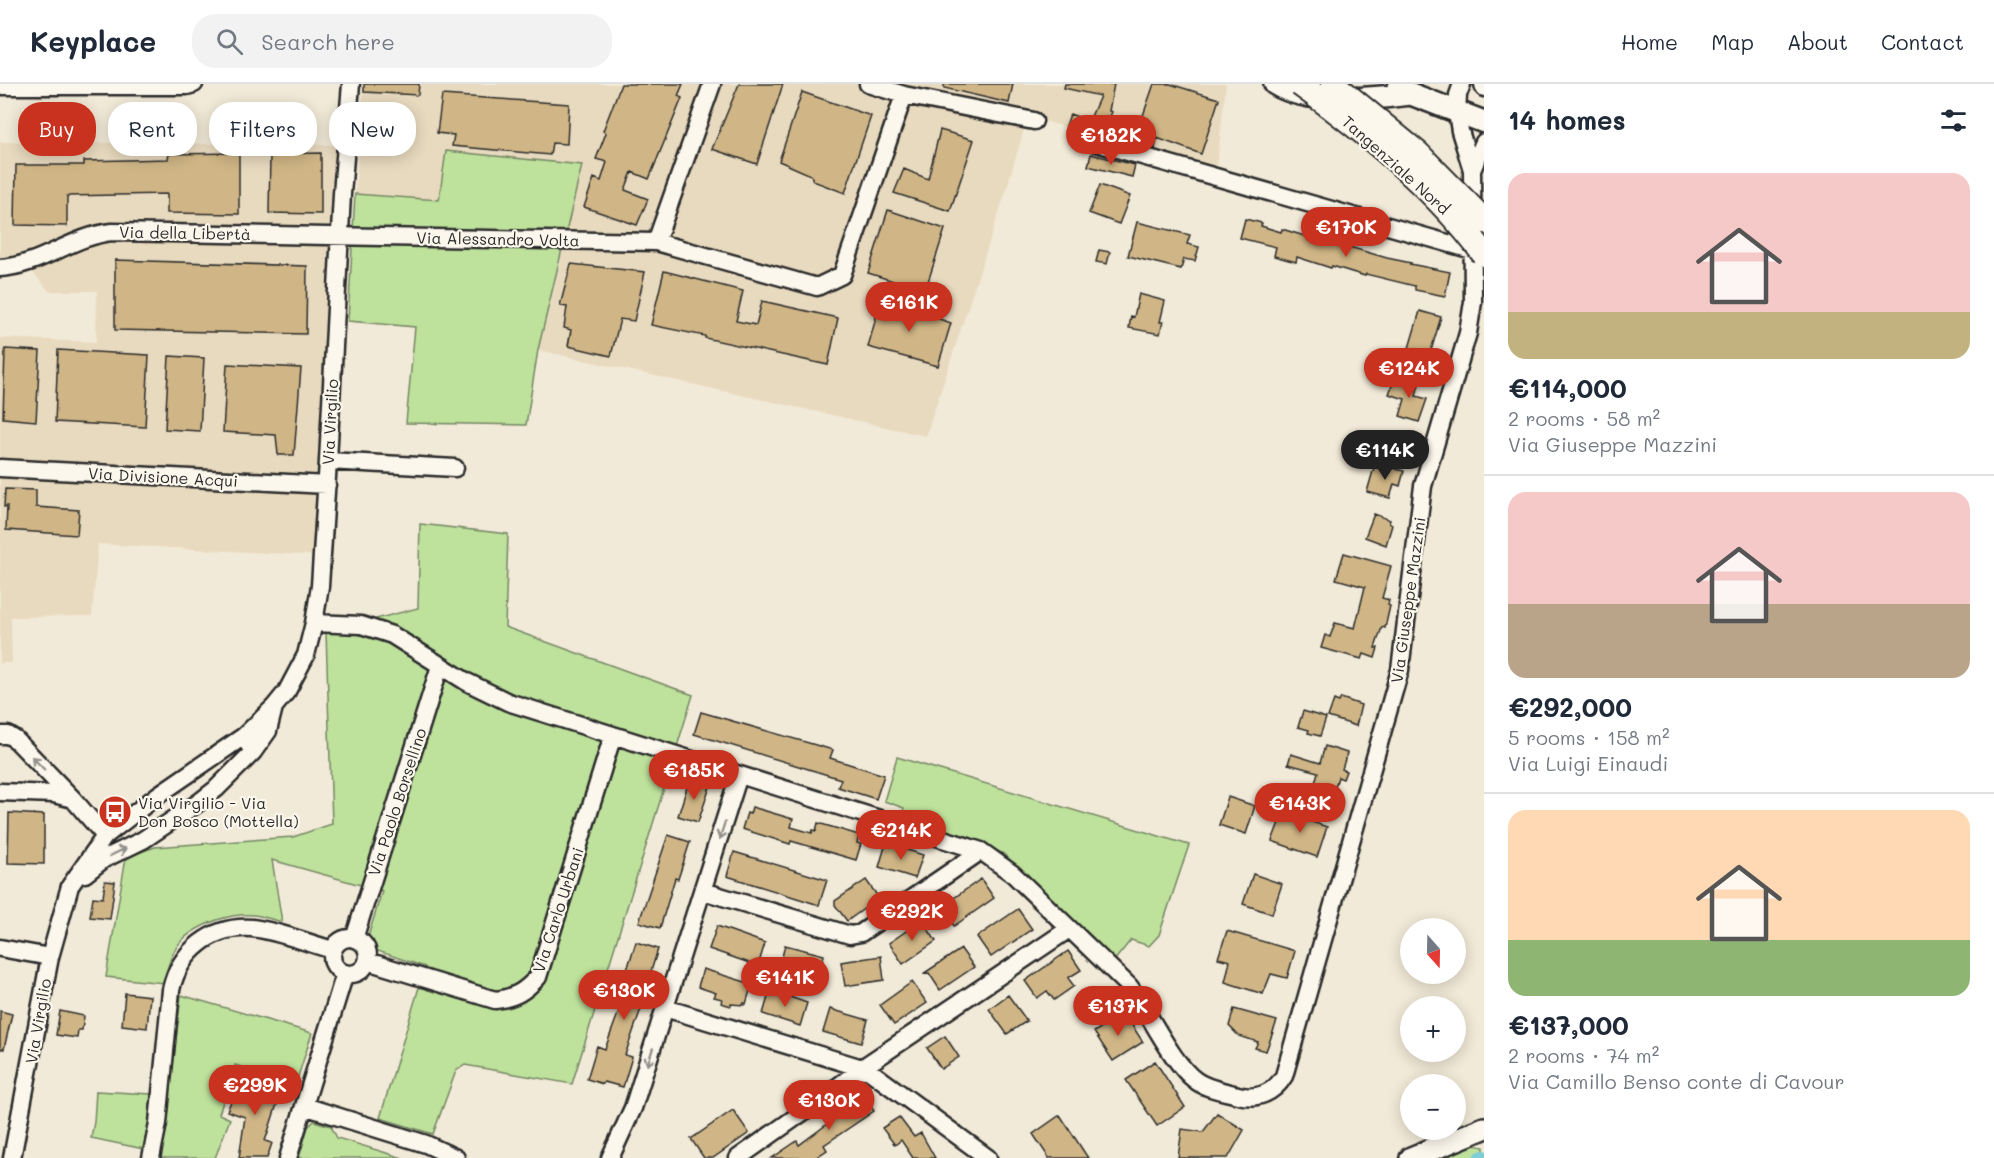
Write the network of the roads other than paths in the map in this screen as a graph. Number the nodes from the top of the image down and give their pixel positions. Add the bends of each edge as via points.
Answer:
1 (194, 84) edge
2 (351, 84) edge
3 (712, 84) edge
4 (868, 84) edge
5 (1275, 84) edge
6 (1300, 84) edge
7 (1333, 84) edge
8 (1386, 84) edge
9 (1461, 84) edge
10 (0, 86) edge
11 (1410, 94) junction
12 (904, 95) junction
13 (1436, 104) junction
14 (1457, 112) junction
15 (1034, 121) dead end
16 (1484, 122) edge
17 (1094, 141) dead end
18 (1484, 142) edge
19 (1472, 170) junction
20 (1484, 221) edge
21 (340, 236) junction
22 (656, 242) junction
23 (1478, 252) edge
24 (0, 268) edge
25 (328, 461) junction
26 (0, 468) edge
27 (455, 468) dead end
28 (327, 485) junction
29 (314, 623) junction
30 (440, 666) junction
31 (274, 706) junction
32 (0, 735) edge
33 (613, 735) junction
34 (244, 736) junction
35 (253, 752) junction
36 (740, 775) junction
37 (57, 789) junction
38 (0, 792) edge
39 (105, 836) junction
40 (981, 851) junction
41 (70, 886) junction
42 (703, 891) junction
43 (1069, 929) junction
44 (354, 939) junction
45 (0, 948) edge
46 (333, 950) junction
47 (50, 957) junction
48 (367, 961) junction
49 (345, 973) junction
50 (665, 1008) junction
51 (837, 1060) junction
52 (862, 1068) junction
53 (838, 1086) junction
54 (304, 1106) junction
55 (1484, 1128) edge
56 (12, 1158) edge
57 (151, 1158) edge
58 (288, 1158) edge
59 (456, 1158) edge
60 (610, 1158) edge
61 (738, 1158) edge
62 (988, 1158) edge
63 (1411, 1158) edge

1 - 10 street
2 - 21 street, Via Virgilio
3 - 22 street
4 - 12 street
5 - 11 main road via 1295,94 1319,97
6 - 23 highway, Tangenziale Nord, bridge via 1405,169 1467,230
7 - 20 highway, Tangenziale Nord, bridge via 1418,154
8 - 11 main road
9 - 13 street
9 - 14 street
11 - 13 main road
12 - 15 street
12 - 22 street, Via Alessandro Volta via 842,275 817,287
13 - 14 main road
14 - 16 main road
14 - 19 street
17 - 23 street
18 - 19 street
19 - 23 street, Via Giuseppe Mazzini
21 - 22 street, Via Alessandro Volta
21 - 24 street, Via della Libertà via 102,233 31,262
21 - 25 street, Via Virgilio
23 - 43 street, Via Giuseppe Mazzini via 1468,333 1424,486 1400,670 1279,1085 1266,1094 1245,1097 1195,1080 1131,989
25 - 27 street
25 - 28 street, Via Virgilio
26 - 28 street, Via Divisione Acqui
28 - 29 street, Via Virgilio
29 - 30 street, Via Giuseppe Mazzini via 361,625 392,635
29 - 31 street, Via Virgilio via 306,655
30 - 33 street, Via Giuseppe Mazzini via 508,702
30 - 44 street, Via Paolo Borsellino
31 - 34 street, Via Virgilio
31 - 35 street via 268,731
37 -> 32 street via 16,740
33 - 36 street, Via Giuseppe Mazzini
33 - 48 street, Via Carlo Urbani via 538,977 526,990 510,999 495,1000
34 - 35 street
34 - 39 street, Via Virgilio
41 -> 35 street via 104,859 143,840 198,803
36 - 40 street, Via Giuseppe Mazzini
36 -> 42 street
37 - 38 street
37 - 39 street via 73,799
39 - 41 street, Via Virgilio
40 - 42 street via 861,933 850,935
40 - 43 street, Via Giuseppe Mazzini via 1013,874
41 - 47 street, Via Virgilio
42 - 50 street
43 - 52 street
44 - 46 street via 340,941
44 - 48 street via 365,946
45 - 47 street
46 - 49 street via 333,962
46 - 57 street via 253,928 221,932 195,946 181,963 171,990
47 - 56 street, Via Virgilio
48 - 49 street via 356,973
49 - 54 street
50 - 51 street
50 -> 60 street via 633,1108
51 - 52 street
51 - 53 street
52 - 53 street
52 - 62 street
53 - 61 street
54 - 58 street
54 - 59 street via 426,1144
55 - 63 main road

